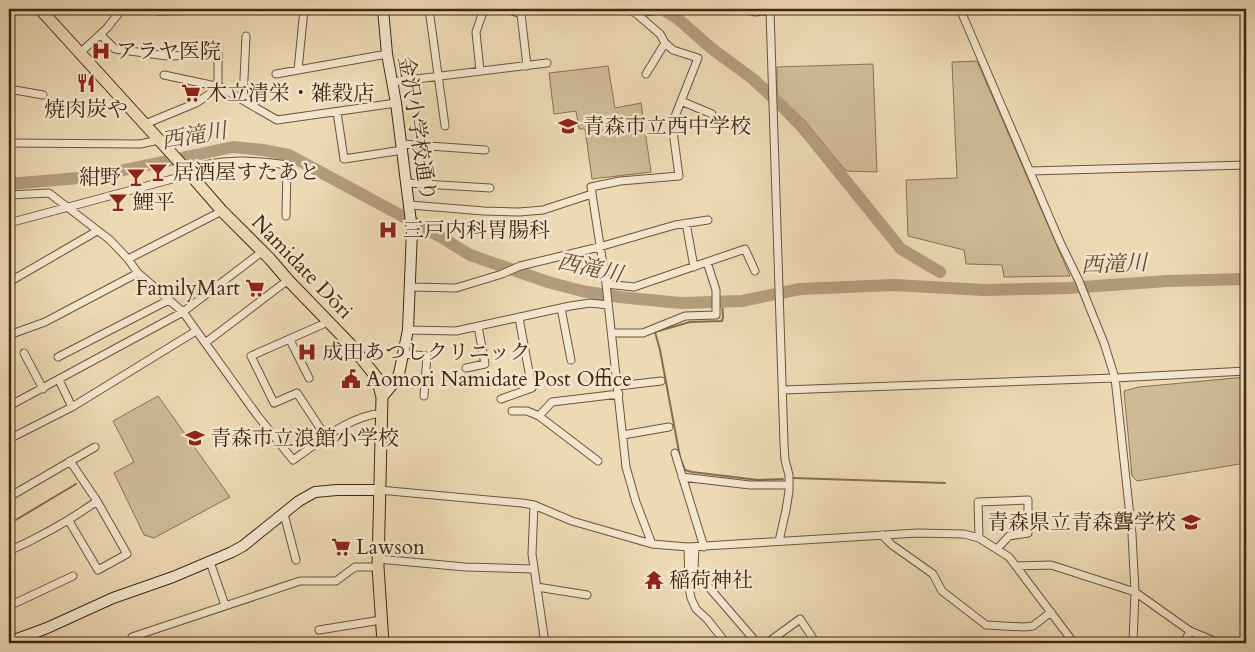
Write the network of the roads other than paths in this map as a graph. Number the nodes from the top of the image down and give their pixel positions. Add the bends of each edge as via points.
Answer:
1 (11, 9) edge
2 (40, 9) edge
3 (122, 9) edge
4 (148, 9) edge
5 (220, 9) edge
6 (304, 9) edge
7 (314, 9) edge
8 (429, 9) edge
9 (484, 9) edge
10 (507, 9) edge
11 (672, 9) edge
12 (744, 9) edge
13 (960, 9) edge
14 (383, 10) edge
15 (774, 10) edge
16 (633, 11) edge
17 (9, 25) edge
18 (101, 35) junction
19 (246, 36) dead end
20 (665, 43) junction
21 (80, 53) junction
22 (387, 54) junction
23 (547, 63) dead end
24 (527, 66) junction
25 (298, 70) junction
26 (480, 72) junction
27 (276, 74) dead end
28 (646, 74) dead end
29 (164, 75) dead end
30 (437, 77) junction
31 (392, 82) junction
32 (219, 86) junction
33 (9, 89) edge
34 (43, 95) dead end
35 (243, 100) junction
36 (681, 101) junction
37 (396, 103) junction
38 (337, 112) junction
39 (712, 114) dead end
40 (145, 124) junction
41 (445, 126) dead end
42 (159, 140) junction
43 (9, 143) edge
44 (402, 147) junction
45 (485, 150) dead end
46 (1246, 165) edge
47 (186, 169) junction
48 (1030, 171) junction
49 (406, 183) junction
50 (490, 188) dead end
51 (592, 194) junction
52 (9, 195) edge
53 (67, 207) junction
54 (411, 210) junction
55 (222, 211) junction
56 (286, 216) dead end
57 (708, 220) dead end
58 (9, 223) edge
59 (686, 223) junction
60 (97, 231) junction
61 (599, 247) junction
62 (263, 251) junction
63 (128, 259) junction
64 (707, 262) junction
65 (694, 267) junction
66 (755, 271) dead end
67 (138, 273) junction
68 (288, 280) junction
69 (9, 282) edge
70 (606, 286) junction
71 (411, 287) junction
72 (168, 300) junction
73 (608, 303) junction
74 (561, 308) junction
75 (183, 312) junction
76 (520, 318) junction
77 (328, 322) junction
78 (478, 326) junction
79 (408, 330) junction
80 (196, 331) junction
81 (612, 333) junction
82 (9, 336) edge
83 (290, 340) junction
84 (205, 343) junction
85 (24, 353) dead end
86 (403, 354) junction
87 (58, 357) dead end
88 (572, 360) dead end
89 (466, 368) dead end
90 (1246, 371) edge
91 (309, 378) dead end
92 (1116, 378) junction
93 (59, 380) junction
94 (661, 380) dead end
95 (618, 386) junction
96 (43, 389) junction
97 (783, 390) junction
98 (619, 394) junction
99 (424, 396) dead end
100 (382, 397) junction
101 (501, 399) dead end
102 (9, 406) edge
103 (72, 407) junction
104 (512, 411) dead end
105 (382, 413) junction
106 (539, 416) junction
107 (669, 427) dead end
108 (623, 435) junction
109 (326, 437) junction
110 (9, 439) edge
111 (95, 447) dead end
112 (675, 453) dead end
113 (70, 461) junction
114 (598, 461) dead end
115 (682, 477) junction
116 (789, 486) junction
117 (379, 490) junction
118 (9, 497) edge
119 (97, 501) junction
120 (534, 505) junction
121 (284, 514) junction
122 (69, 521) junction
123 (882, 535) junction
124 (979, 538) junction
125 (779, 541) junction
126 (652, 544) junction
127 (704, 546) junction
128 (692, 547) junction
129 (997, 548) junction
130 (9, 551) edge
131 (296, 560) dead end
132 (210, 562) junction
133 (378, 563) junction
134 (1016, 566) junction
135 (534, 569) junction
136 (73, 576) dead end
137 (537, 587) junction
138 (1135, 592) junction
139 (587, 596) dead end
140 (225, 605) junction
141 (9, 606) edge
142 (1051, 612) junction
143 (381, 620) junction
144 (319, 630) dead end
145 (1190, 631) junction
146 (132, 637) dead end
147 (9, 642) edge
148 (383, 643) edge
149 (545, 643) edge
150 (726, 643) edge
151 (757, 643) edge
152 (767, 643) edge
153 (816, 643) edge
154 (1074, 643) edge
155 (1133, 643) edge
156 (1184, 643) edge
157 (1219, 643) edge

1 - 17 street
2 - 21 main road, Namidate Dōri
3 - 18 street
4 - 5 street
6 - 25 street
7 - 14 street
8 - 30 street
9 - 26 street via 476,32
10 - 24 street via 521,14
11 - 16 street
12 - 15 street via 755,12
13 - 48 street
14 - 22 street, 金沢小学校通り
15 - 97 street via 772,92
16 - 20 street via 660,34
18 - 21 street
18 - 32 street via 115,49 167,56 218,54
19 - 35 street
20 - 28 street
20 - 36 street via 674,50 698,58
21 - 40 main road, Namidate Dōri
22 - 25 street
22 - 31 street, 金沢小学校通り
23 - 24 street
24 - 26 street
25 - 27 street
26 - 30 street
29 - 32 street
30 - 31 street
30 - 41 street
31 - 37 street, 金沢小学校通り
32 - 35 street
32 - 40 street via 196,103
33 - 34 street
35 - 38 street via 277,120
36 - 39 street
36 - 51 street via 672,124 679,176 591,187
37 - 38 street
37 - 44 street, 金沢小学校通り
38 - 44 street via 344,159
40 - 42 main road, Namidate Dōri
42 - 43 street via 140,144
42 - 47 main road, Namidate Dōri
44 - 45 street
44 - 49 street, 金沢小学校通り
46 - 48 street
47 - 53 street
47 - 55 main road, Namidate Dōri
47 - 56 street via 211,162 237,161 287,166
48 - 92 street via 1079,281
49 - 50 street
49 - 54 street, 金沢小学校通り
51 - 54 street via 543,210
51 - 61 street
52 - 53 street via 49,193
53 - 58 street
53 - 60 street
54 - 71 street, 金沢小学校通り
55 - 62 main road, Namidate Dōri
55 - 63 street
57 - 59 street
59 - 61 street
59 - 65 street
60 - 63 street
60 - 69 street
61 - 70 street
61 - 71 street via 520,266 456,288
62 - 68 main road, Namidate Dōri
62 - 75 street
63 - 67 street
64 - 65 street
64 - 66 street via 745,249
64 - 81 street via 716,290 716,315 685,316 643,332
65 - 70 street via 634,287
67 - 72 street
67 - 82 street via 45,322
68 - 77 main road, Namidate Dōri
68 - 84 street
70 - 73 street
71 - 79 street, 金沢小学校通り
72 - 75 street
72 - 87 street
73 - 74 street
73 - 81 street
74 - 76 street
74 - 88 street
75 - 80 street
75 - 93 street
76 - 78 street
76 - 101 street via 532,388
77 - 83 street
77 - 100 main road, Namidate Dōri via 377,378
78 - 79 street via 456,331
78 - 89 street via 486,364
79 - 86 street, 金沢小学校通り
80 - 84 street
80 - 103 street
81 - 95 street
83 - 91 street
83 - 109 street via 251,356 274,403 297,393
84 - 109 street via 293,460
85 - 96 street
86 - 99 street via 427,356
86 - 100 street, 金沢小学校通り via 399,374
90 - 92 street
92 - 97 street
92 - 138 street
93 - 96 street
93 - 103 street
94 - 95 street
95 - 98 street
96 - 102 street
97 - 116 street
98 - 106 street via 552,402
98 - 108 street
100 - 105 main road, Namidate Dōri
103 - 110 street
104 - 106 street via 527,411
105 - 109 street via 353,420
105 - 117 main road, Namidate Dōri
106 - 114 street
107 - 108 street
108 - 126 street via 626,467
111 - 113 street
112 - 115 street
113 - 118 street
113 - 119 street
115 - 116 street via 750,486
115 - 127 street
116 - 125 street
117 - 120 street
117 - 121 street via 315,492
117 - 133 main road, Namidate Dōri
119 - 122 street
119 - 122 street via 127,554 98,570
120 - 126 street via 572,521
120 - 135 street
121 - 131 street
121 - 132 street via 243,546
122 - 130 street
123 - 124 street via 964,534
123 - 125 street
123 - 142 street via 933,574 942,591 986,625 1033,626
124 - 129 street
124 - 129 street via 978,502 1028,500 1028,532 1009,536
125 - 127 street
126 - 128 street
127 - 128 street
128 - 150 street via 691,598 696,609
128 - 151 street via 694,570
129 - 134 street
132 - 140 street
132 - 147 street
133 - 135 street
133 - 140 street via 355,567 336,582 300,581
133 - 143 main road, Namidate Dōri
134 - 138 street via 1051,565
134 - 142 street
135 - 137 street
136 - 141 street
137 - 139 street
137 - 149 street
138 - 145 street
138 - 155 street
140 - 146 street
142 - 154 street
143 - 144 street
143 - 148 main road, Namidate Dōri
145 - 156 street
145 - 157 street
152 - 153 street via 800,620

